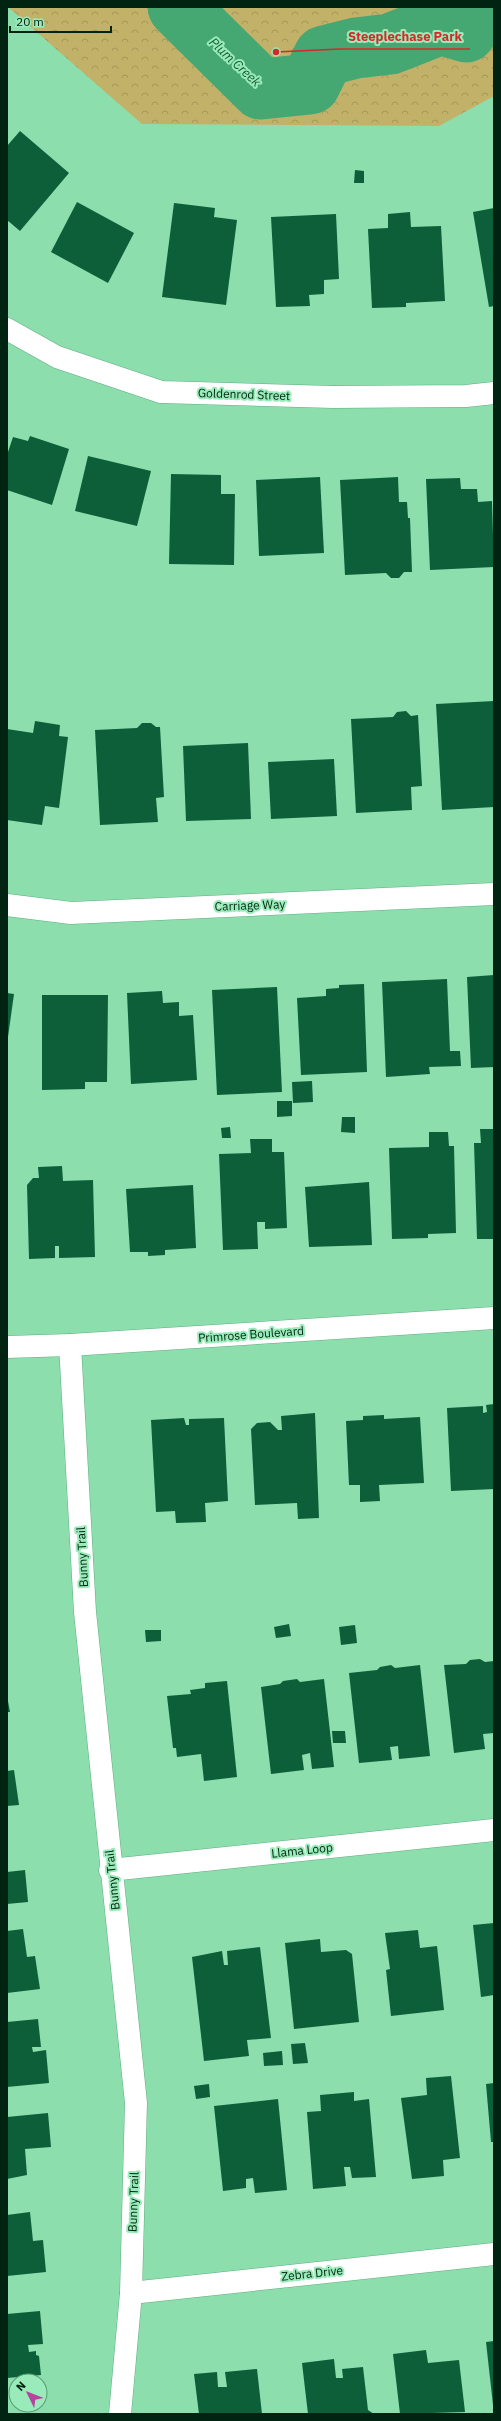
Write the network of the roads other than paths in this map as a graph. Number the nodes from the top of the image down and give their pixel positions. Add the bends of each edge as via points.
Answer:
1 (7, 329) edge
2 (494, 393) edge
3 (494, 894) edge
4 (7, 905) edge
5 (494, 1318) edge
6 (70, 1345) junction
7 (7, 1347) edge
8 (494, 1830) edge
9 (110, 1870) junction
10 (494, 2254) edge
11 (131, 2293) junction
12 (120, 2414) edge

1 - 2 street, Goldenrod Street via 57,357 161,392 333,397 466,396
3 - 4 street, Carriage Way via 71,913
5 - 6 street, Primrose Boulevard
6 - 7 street, Primrose Boulevard
6 - 9 street, Bunny Trail via 85,1612
8 - 9 street, Llama Loop
9 - 11 street, Bunny Trail via 136,2103
10 - 11 street, Zebra Drive
11 - 12 street, Bunny Trail

